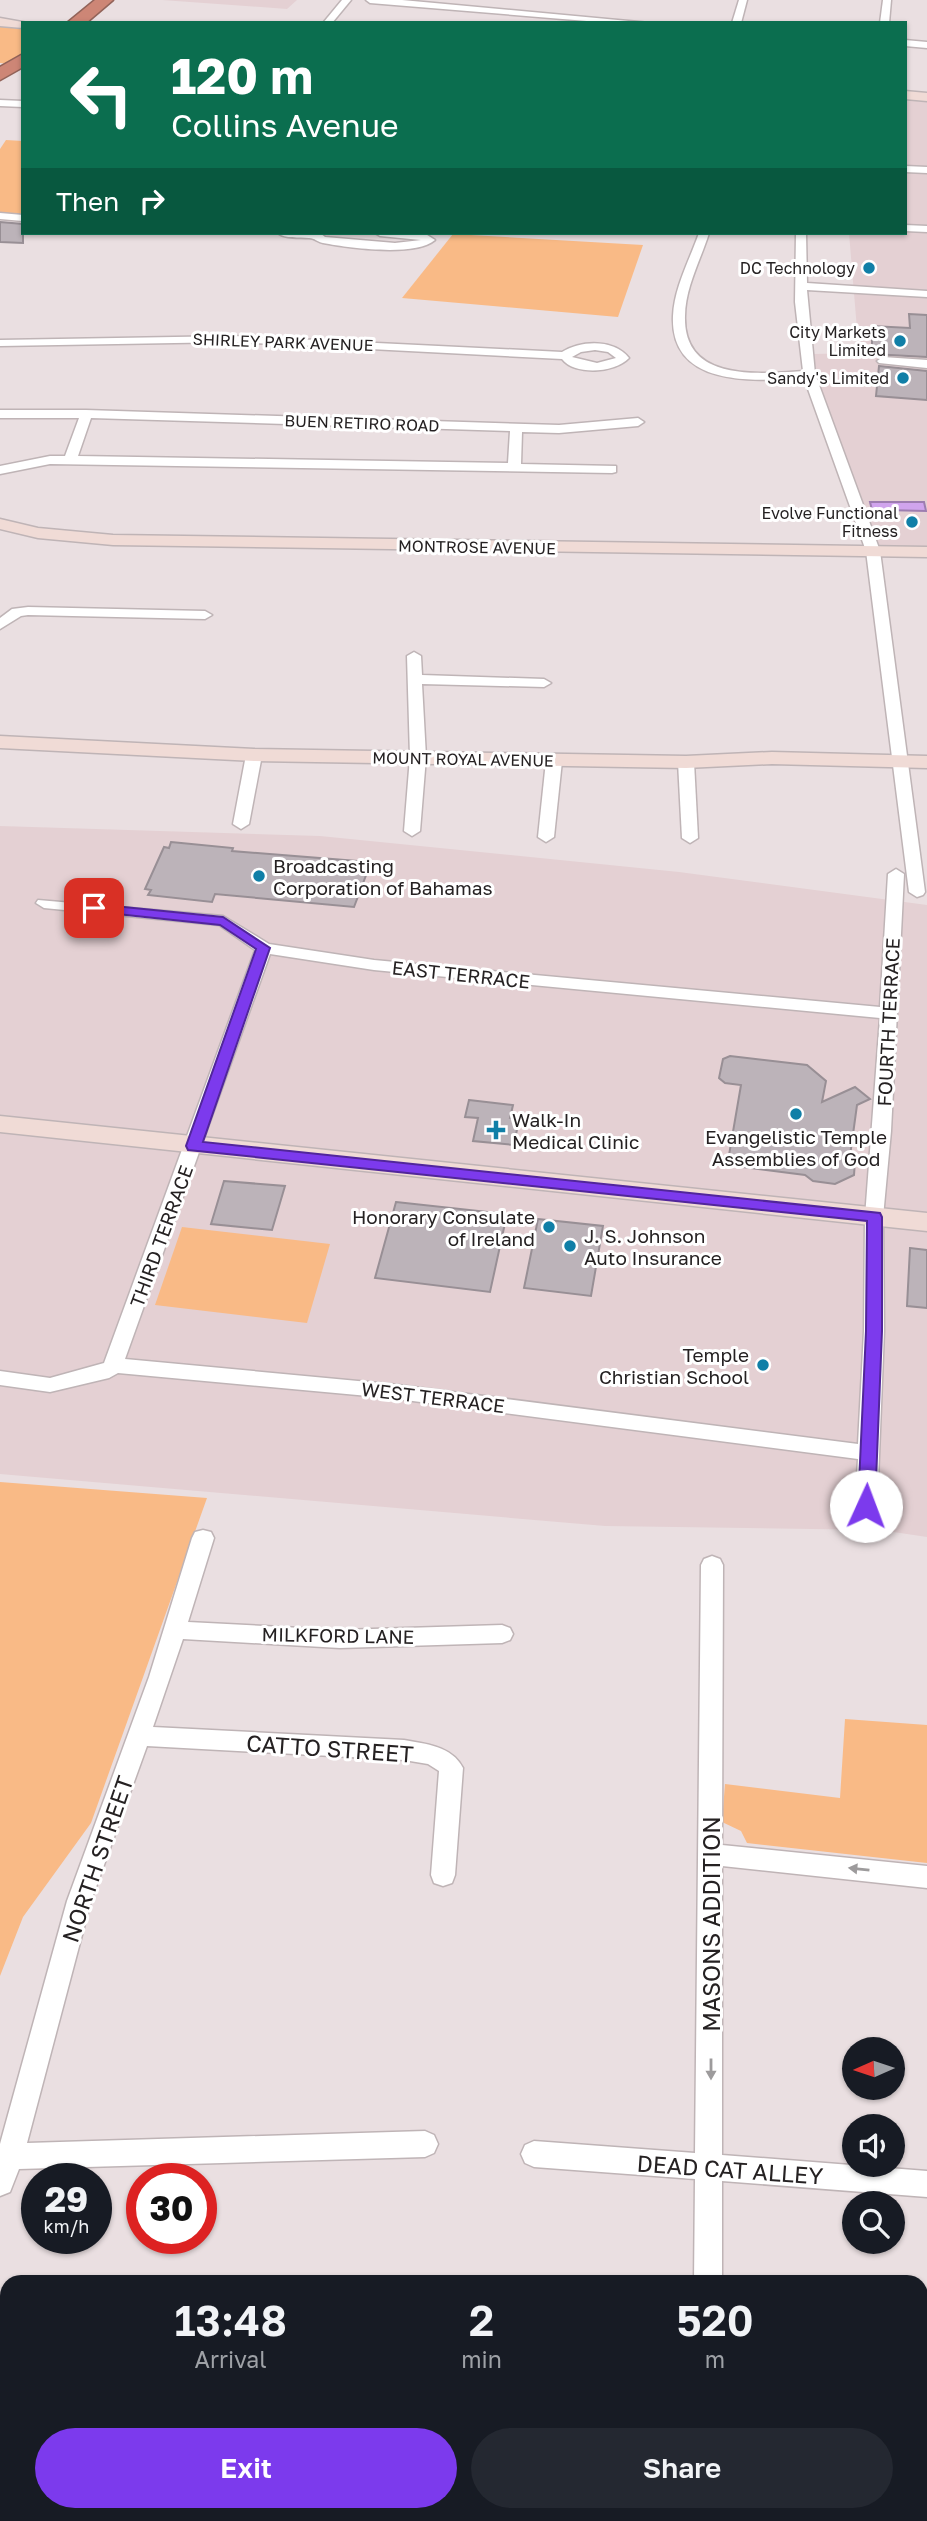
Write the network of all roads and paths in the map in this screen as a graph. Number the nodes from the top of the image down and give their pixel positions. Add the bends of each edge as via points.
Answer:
1 (105, 0) edge
2 (347, 0) edge
3 (370, 0) edge
4 (743, 0) edge
5 (887, 0) edge
6 (464, 4) edge
7 (78, 21) edge
8 (329, 21) edge
9 (627, 21) edge
10 (737, 21) edge
11 (884, 21) edge
12 (0, 22) edge
13 (21, 24) edge
14 (907, 43) edge
15 (927, 45) edge
16 (907, 95) edge
17 (927, 97) edge
18 (0, 103) edge
19 (21, 104) edge
20 (907, 169) edge
21 (927, 170) edge
22 (0, 216) edge
23 (21, 218) edge
24 (907, 228) edge
25 (927, 229) edge
26 (318, 235) edge
27 (420, 235) edge
28 (703, 235) edge
29 (801, 235) edge
30 (802, 286) junction
31 (927, 294) edge
32 (0, 343) edge
33 (565, 356) dead end
34 (883, 361) dead end
35 (927, 364) edge
36 (809, 374) junction
37 (0, 414) edge
38 (86, 414) junction
39 (638, 422) dead end
40 (516, 428) junction
41 (70, 460) junction
42 (514, 468) junction
43 (612, 469) dead end
44 (0, 470) edge
45 (0, 524) edge
46 (28, 531) junction
47 (0, 535) edge
48 (873, 551) junction
49 (927, 552) edge
50 (205, 615) dead end
51 (0, 625) edge
52 (414, 656) dead end
53 (413, 679) junction
54 (544, 683) dead end
55 (0, 742) edge
56 (254, 755) junction
57 (418, 757) junction
58 (554, 761) junction
59 (900, 761) junction
60 (686, 762) junction
61 (927, 762) edge
62 (241, 824) dead end
63 (412, 831) dead end
64 (546, 837) dead end
65 (690, 838) dead end
66 (896, 874) dead end
67 (917, 892) dead end
68 (44, 903) dead end
69 (264, 948) junction
70 (888, 1013) junction
71 (0, 1124) edge
72 (194, 1146) junction
73 (874, 1217) junction
74 (927, 1222) edge
75 (113, 1365) junction
76 (0, 1378) edge
77 (869, 1453) junction
78 (866, 1506) dead end
79 (203, 1538) dead end
80 (712, 1565) dead end
81 (174, 1630) junction
82 (502, 1634) dead end
83 (139, 1737) junction
84 (712, 1854) junction
85 (443, 1875) dead end
86 (927, 1877) edge
87 (425, 2144) dead end
88 (534, 2154) dead end
89 (10, 2156) junction
90 (710, 2167) junction
91 (0, 2183) edge
92 (927, 2183) edge
93 (708, 2275) edge

1 - 7 highway
2 - 8 street
3 - 6 street
4 - 10 street
5 - 11 street
6 - 9 street
12 - 13 street
14 - 15 street
16 - 17 street
18 - 19 street
20 - 21 street
22 - 23 street
24 - 25 street
26 - 27 street via 322,240 404,245 430,240
28 - 36 street via 680,313 682,345 719,373 751,377
29 - 30 street
30 - 31 street
30 - 36 street
32 - 33 street, SHIRLEY PARK AVENUE via 233,339
34 - 35 street
36 - 48 street
37 - 38 street, BUEN RETIRO ROAD
38 - 40 street, BUEN RETIRO ROAD
38 - 41 street
39 - 40 street, BUEN RETIRO ROAD
40 - 42 street
41 - 42 street
41 - 44 street
42 - 43 street
45 - 46 street
46 - 47 street
46 - 48 street, MONTROSE AVENUE via 158,541
48 - 49 street, MONTROSE AVENUE
48 - 59 street
50 - 51 street via 28,611 17,612
52 - 53 street
53 - 54 street
53 - 57 street
55 - 56 street, MOUNT ROYAL AVENUE
56 - 57 street, MOUNT ROYAL AVENUE
56 - 62 street
57 - 58 street, MOUNT ROYAL AVENUE
57 - 63 street
58 - 60 street, MOUNT ROYAL AVENUE
58 - 64 street
59 - 60 street, MOUNT ROYAL AVENUE via 772,758
59 - 61 street, MOUNT ROYAL AVENUE
59 - 67 street
60 - 65 street
66 - 70 street, FOURTH TERRACE
68 - 69 street, EAST TERRACE via 223,921
69 - 70 street, EAST TERRACE via 492,978
69 - 72 street, THIRD TERRACE
70 - 73 street, FOURTH TERRACE
71 - 72 street
72 - 73 street
72 - 75 street, THIRD TERRACE
73 - 74 street
73 - 77 street, FOURTH TERRACE
75 - 76 street, WEST TERRACE via 109,1371 50,1385
75 - 77 street, WEST TERRACE via 390,1391
77 - 78 street, FOURTH TERRACE
79 - 81 street, NORTH STREET
80 - 84 street, MASONS ADDITION
81 - 82 street, MILKFORD LANE via 340,1639
81 - 83 street, NORTH STREET
83 - 85 street, CATTO STREET via 404,1750 445,1761 451,1768
83 - 89 street, NORTH STREET via 79,1901
86 -> 84 street
84 -> 90 street, MASONS ADDITION
87 - 89 street
88 - 90 street, DEAD CAT ALLEY
89 - 91 street, NORTH STREET
90 - 92 street, DEAD CAT ALLEY
90 - 93 street, MASONS ADDITION

